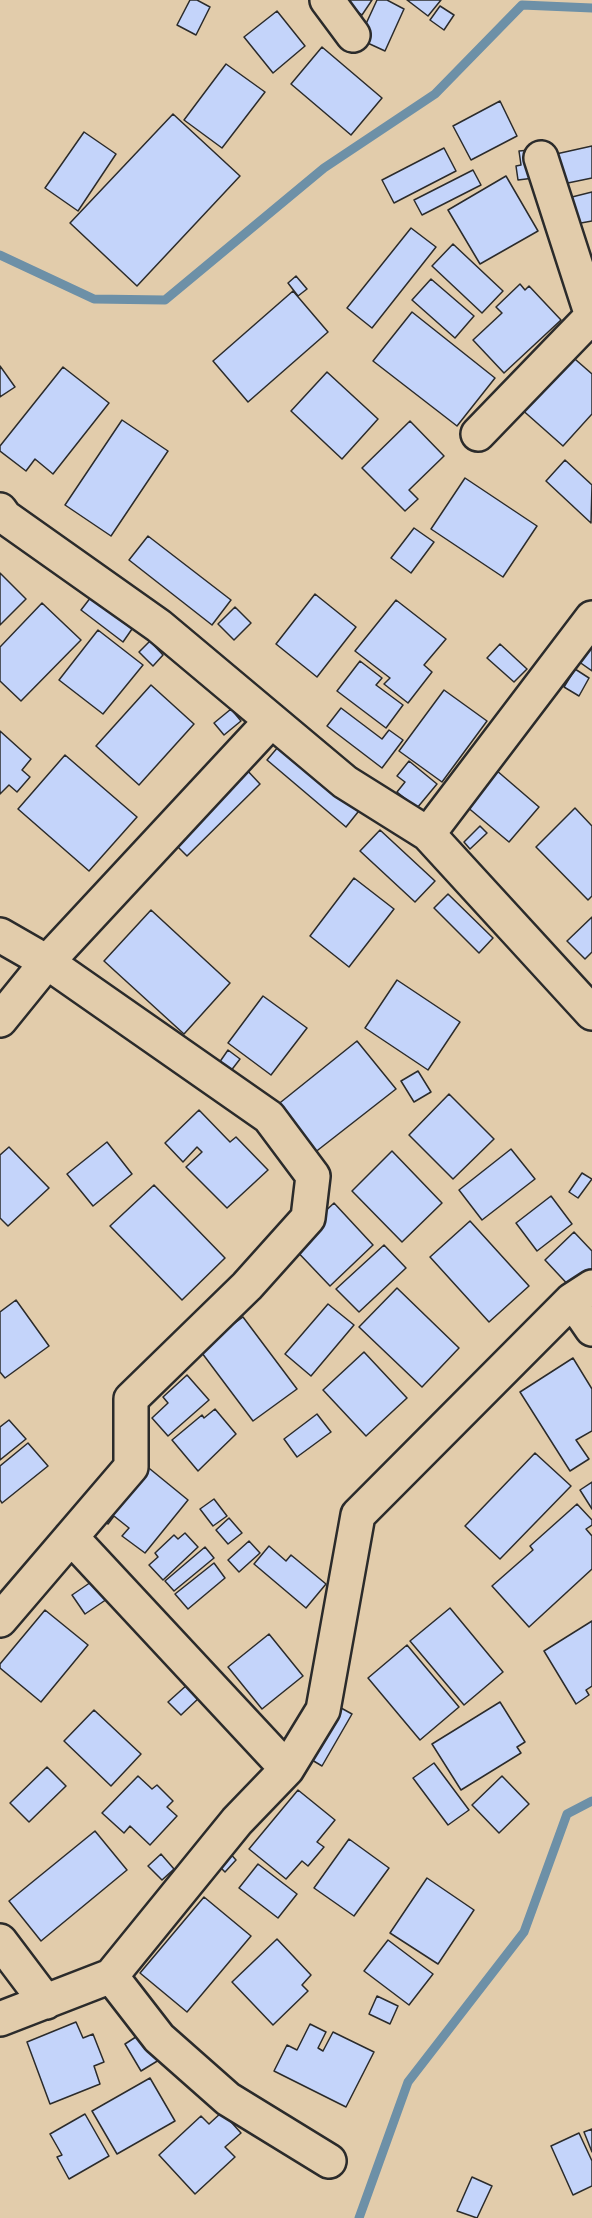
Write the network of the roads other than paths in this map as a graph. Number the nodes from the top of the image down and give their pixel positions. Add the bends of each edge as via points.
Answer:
1 (327, 0) edge
2 (353, 35) dead end
3 (541, 158) dead end
4 (592, 316) edge
5 (478, 434) dead end
6 (2, 517) edge
7 (592, 618) edge
8 (271, 721) junction
9 (428, 834) junction
10 (0, 935) edge
11 (47, 962) junction
12 (592, 1013) edge
13 (0, 1020) edge
14 (582, 1293) edge
15 (592, 1329) edge
16 (71, 1537) junction
17 (0, 1620) edge
18 (287, 1768) junction
19 (0, 1941) edge
20 (111, 1976) junction
21 (46, 2002) junction
22 (0, 2019) edge
23 (329, 2162) dead end

1 - 2 street
3 - 4 street
4 - 5 street
6 - 8 street via 159,626
7 - 9 street
8 - 9 street via 345,782
8 - 11 street
9 - 12 street
10 - 11 street
11 - 13 street
11 - 16 street via 269,1117 313,1176 308,1218 247,1286 131,1399 131,1467
14 - 15 street
14 - 18 street via 358,1515 323,1710
16 - 17 street
16 - 18 street
18 - 20 street via 237,1821
19 - 21 street
20 - 21 street
20 - 23 street via 159,2038 228,2099
21 - 22 street

